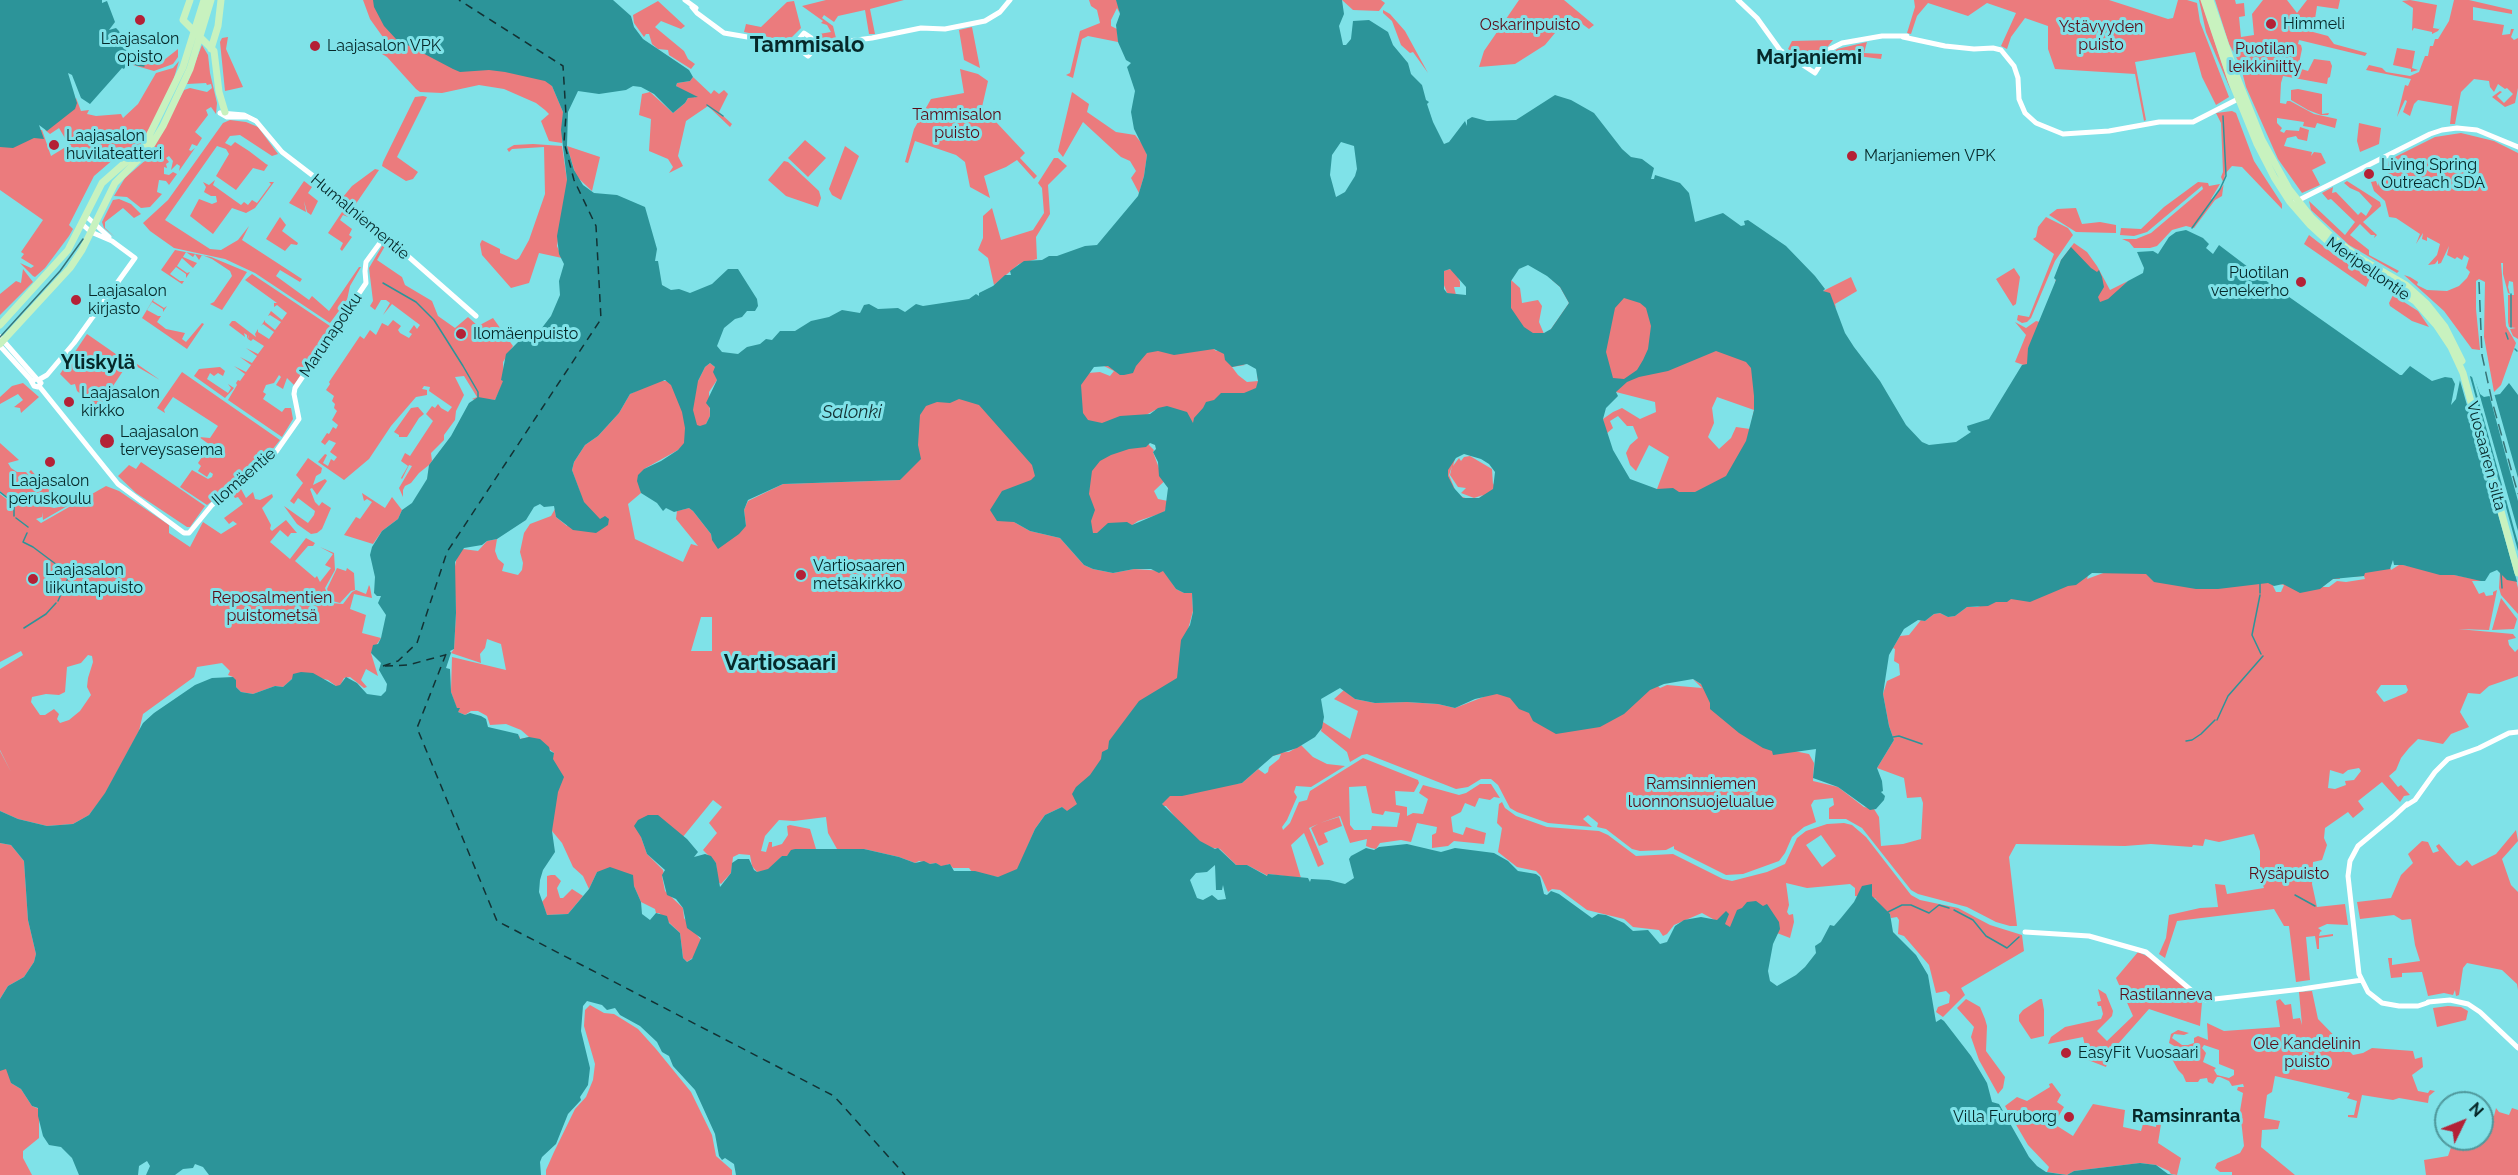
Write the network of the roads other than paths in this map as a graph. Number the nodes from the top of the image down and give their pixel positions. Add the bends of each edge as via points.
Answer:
1 (190, 0) edge
2 (204, 0) edge
3 (211, 0) edge
4 (221, 0) edge
5 (685, 0) edge
6 (1010, 0) edge
7 (1738, 0) edge
8 (2204, 0) edge
9 (2210, 0) edge
10 (794, 45) junction
11 (818, 45) junction
12 (210, 48) junction
13 (2241, 100) junction
14 (223, 112) joint
15 (2518, 147) edge
16 (2296, 204) junction
17 (84, 220) junction
18 (95, 224) junction
19 (91, 232) junction
20 (385, 236) junction
21 (112, 241) junction
22 (476, 316) dead end
23 (0, 326) edge
24 (1, 342) edge
25 (2464, 372) junction
26 (37, 381) junction
27 (295, 388) joint
28 (2518, 559) edge
29 (2518, 573) edge
30 (2517, 732) edge
31 (2025, 932) dead end
32 (2362, 980) junction
33 (2518, 1048) edge

1 - 12 main road via 185,22
2 - 17 main road via 183,67 157,123 141,151 102,183
3 - 18 main road via 194,57 163,126 144,155 118,178
4 - 12 main road
5 - 10 street via 720,29
6 - 11 street via 985,21
7 - 13 street via 1783,53 1815,73 1830,49 1882,36 2001,50 2014,66 2024,110 2036,123 2063,134 2193,122
8 - 13 main road, Meripellontie
9 - 13 main road, Meripellontie
10 - 11 street via 808,56
10 - 11 street via 804,33
12 - 14 main road
13 - 16 main road, Meripellontie via 2267,166
14 - 20 street, Humalniementie via 227,117 247,117 260,124 277,148
15 - 16 street via 2477,130 2442,130
16 - 25 main road, Meripellontie via 2334,247 2422,308 2445,336
17 - 18 street
17 - 19 street
17 - 23 main road via 64,256
18 - 19 main road
18 - 21 street
19 - 21 street
19 - 24 main road via 69,268
20 - 22 street, Humalniementie
20 - 27 street, Marunapolku via 366,262 366,283
21 - 26 street via 135,258 74,343
24 - 26 street
25 - 28 main road, Vuosaaren silta
25 - 29 main road, Vuosaaren silta
26 - 27 street, Ilomäentie via 123,489 184,533 191,532 212,504 275,454 299,418
30 - 32 street via 2444,762 2418,796 2355,850 2349,867
31 - 32 street via 2089,936 2146,952 2206,1000
32 - 33 street via 2371,995 2382,1003 2396,1006 2450,1000 2472,1006

